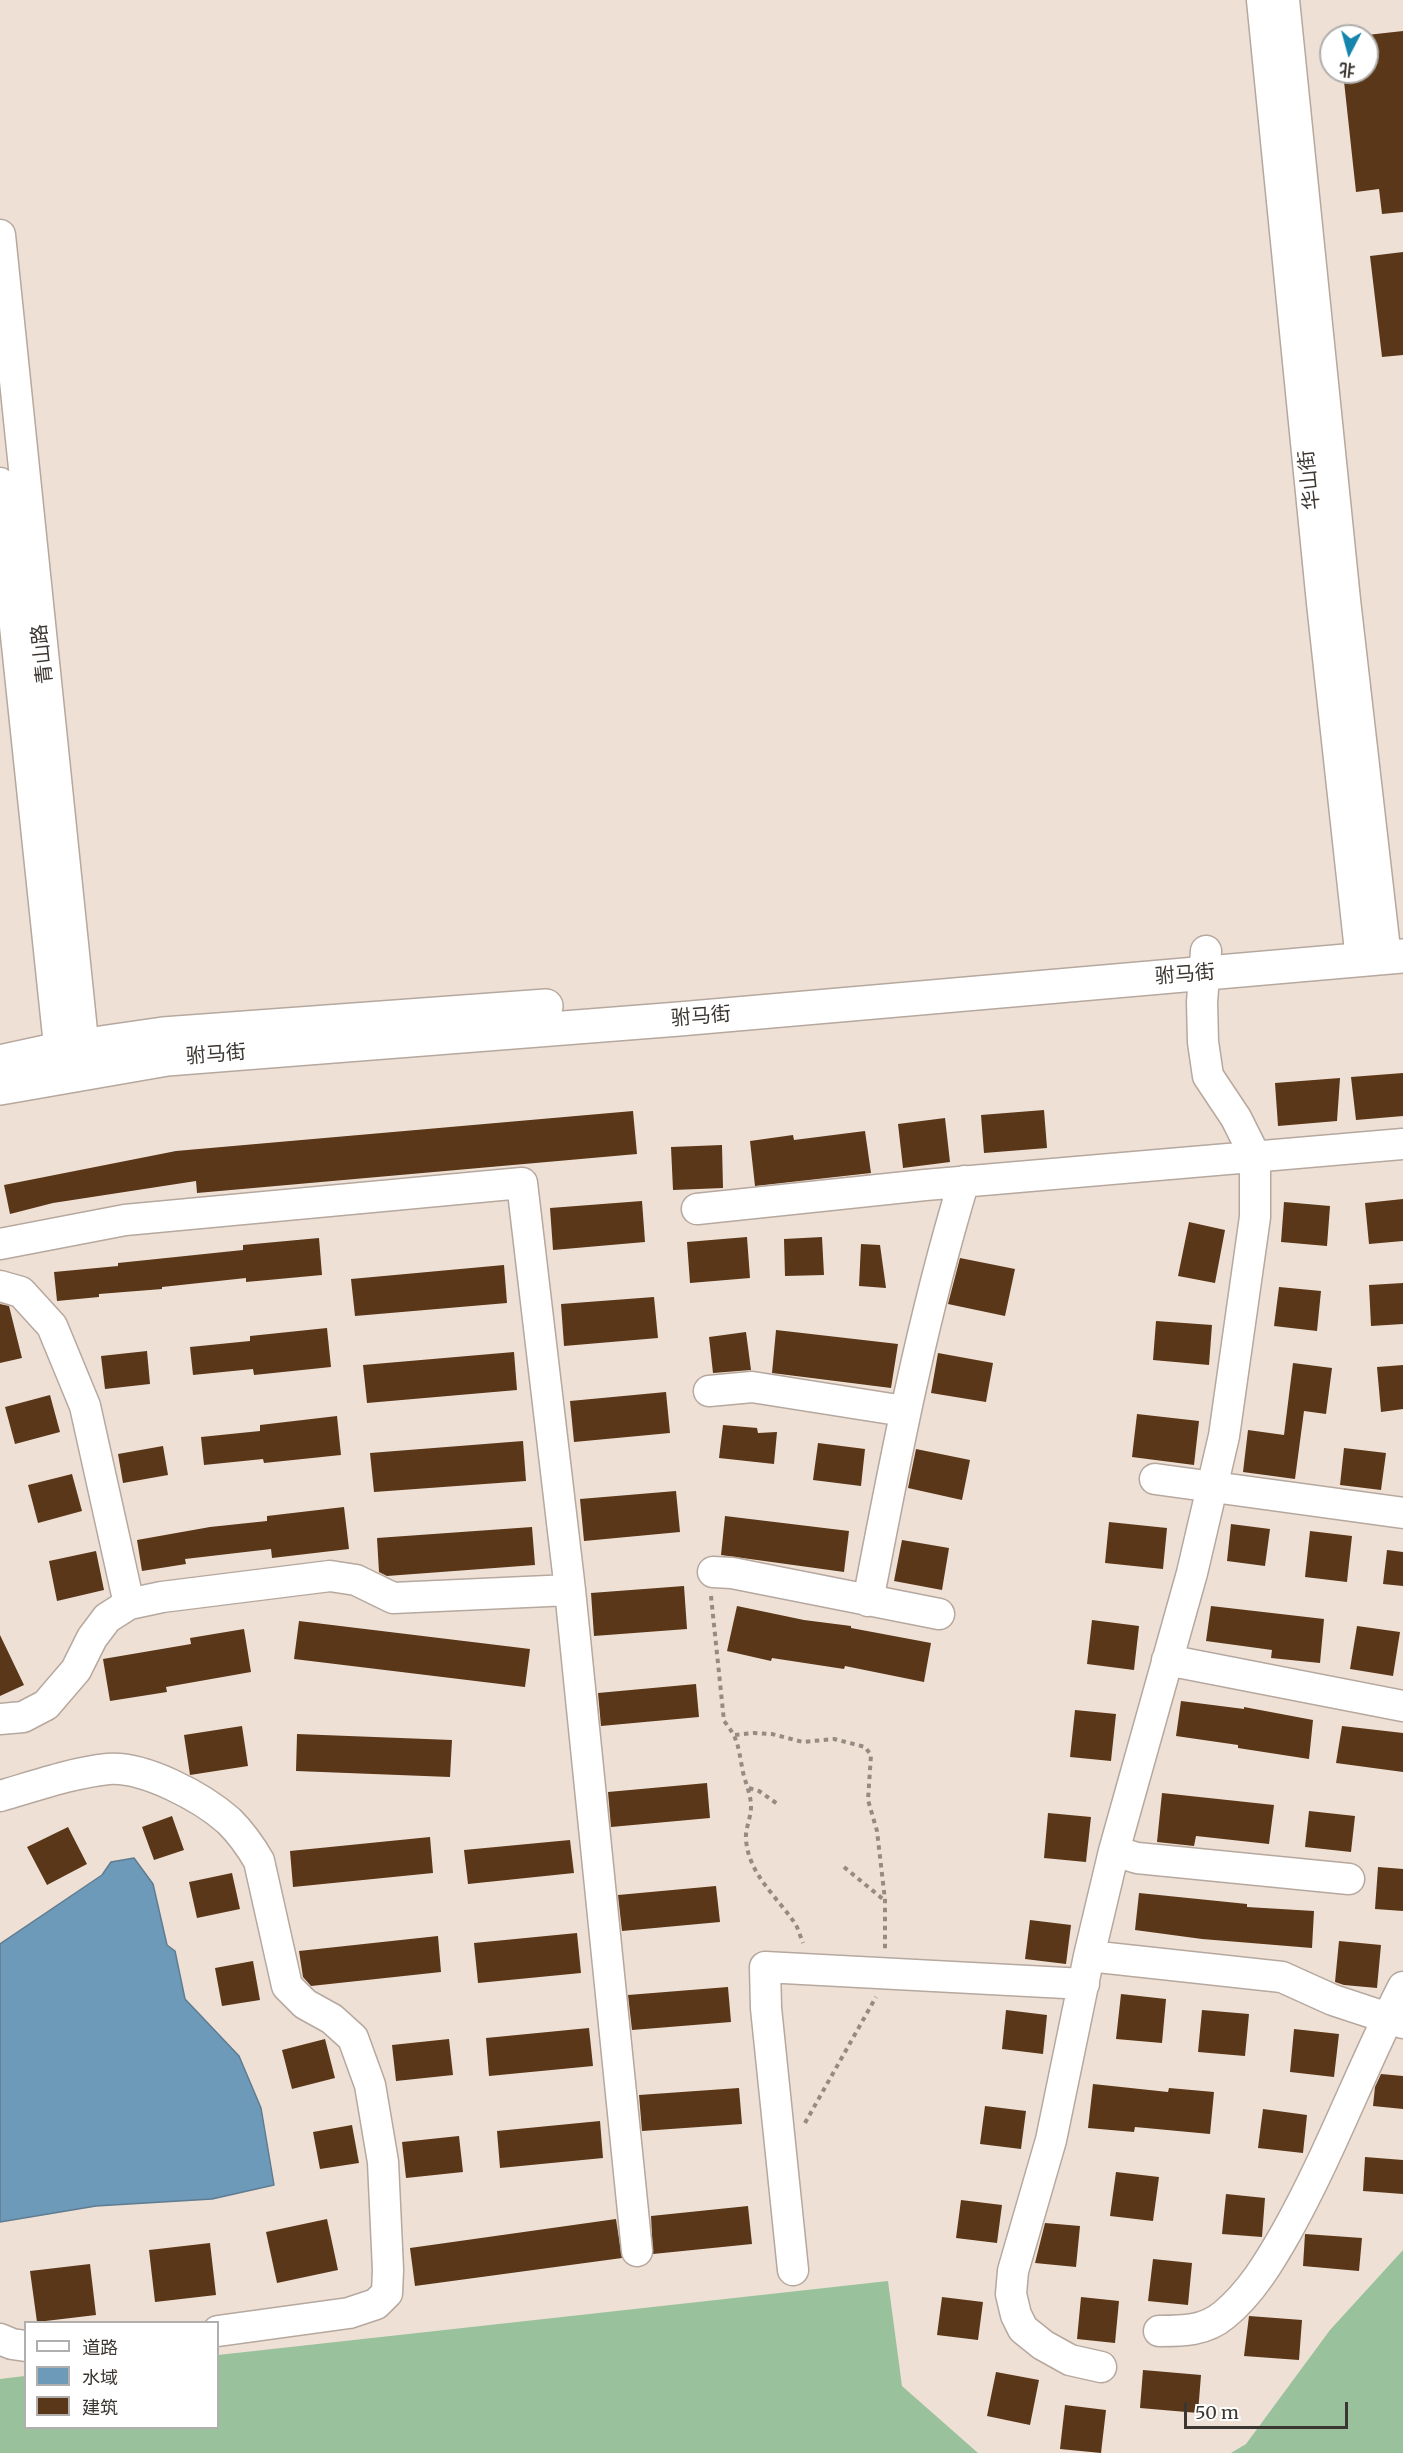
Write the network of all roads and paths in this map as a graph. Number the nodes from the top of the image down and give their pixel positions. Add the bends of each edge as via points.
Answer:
1 (1262, 0) edge
2 (1284, 0) edge
3 (0, 235) edge
4 (0, 483) edge
5 (1382, 947) edge
6 (1205, 962) junction
7 (73, 1061) junction
8 (0, 1062) edge
9 (0, 1088) edge
10 (1403, 1144) edge
11 (1255, 1156) junction
12 (964, 1181) junction
13 (697, 1209) dead end
14 (0, 1244) edge
15 (0, 1286) edge
16 (709, 1391) dead end
17 (904, 1410) junction
18 (1155, 1479) dead end
19 (1212, 1487) junction
20 (1403, 1513) edge
21 (713, 1572) joint
22 (570, 1590) junction
23 (868, 1601) junction
24 (129, 1604) junction
25 (939, 1614) dead end
26 (1167, 1660) junction
27 (1403, 1706) edge
28 (0, 1719) edge
29 (735, 1735) junction
30 (749, 1788) junction
31 (0, 1796) edge
32 (779, 1805) dead end
33 (1114, 1851) junction
34 (844, 1868) dead end
35 (1349, 1879) dead end
36 (885, 1900) junction
37 (801, 1969) junction
38 (1086, 1970) junction
39 (895, 1973) junction
40 (1403, 1987) edge
41 (1395, 2020) edge
42 (802, 2128) dead end
43 (637, 2251) dead end
44 (794, 2270) dead end
45 (219, 2331) edge
46 (1159, 2331) dead end
47 (0, 2339) edge
48 (24, 2346) edge
49 (1101, 2367) dead end

1 - 5 street, 华山街 via 1322,603
2 - 5 street, 华山街
3 - 7 street, 青山路
4 - 7 street, 青山路
5 - 6 main road, 驸马街
6 - 7 main road, 驸马街 via 163,1034
6 - 11 street via 1203,1042 1208,1076
7 - 8 main road, 驸马街
7 - 9 main road, 驸马街
10 - 11 street
11 - 12 street
11 - 19 street via 1256,1217 1224,1436
12 - 13 street
12 - 17 street
14 - 22 street via 125,1220 522,1183
15 - 24 street via 21,1292 52,1326 85,1406
16 - 17 street via 752,1386
17 - 23 street
18 - 19 street
19 - 20 street
19 - 26 street
21 - 23 street
21 - 29 path via 710,1587 724,1721
22 - 24 street via 393,1598 356,1580 330,1576
22 - 43 street
23 - 25 street
24 - 28 street via 107,1618 76,1670 46,1705 23,1718
26 - 27 street
26 - 33 street
29 - 30 path
29 - 36 path via 772,1734 803,1742 834,1739 865,1747 871,1755 868,1800 877,1831
30 - 32 path
30 - 37 path via 751,1809 746,1839 752,1863 770,1894 795,1922 803,1945
31 - 45 street via 109,1769 138,1772 192,1795 228,1821 260,1861 287,1986 353,2038 370,2085 383,2162 387,2293 376,2304 349,2313
33 - 35 street via 1137,1858
33 - 38 street
34 - 36 path
36 - 39 path
37 - 39 street
37 - 44 street via 765,1967 765,2008
38 - 39 street via 959,1976
38 - 41 street via 1282,1977 1333,2000
38 - 49 street via 1051,2140 1013,2271 1011,2294 1023,2329 1070,2360
39 - 42 path via 875,1999
40 - 41 street
41 - 46 street via 1271,2259 1243,2297 1204,2327
47 - 48 street

